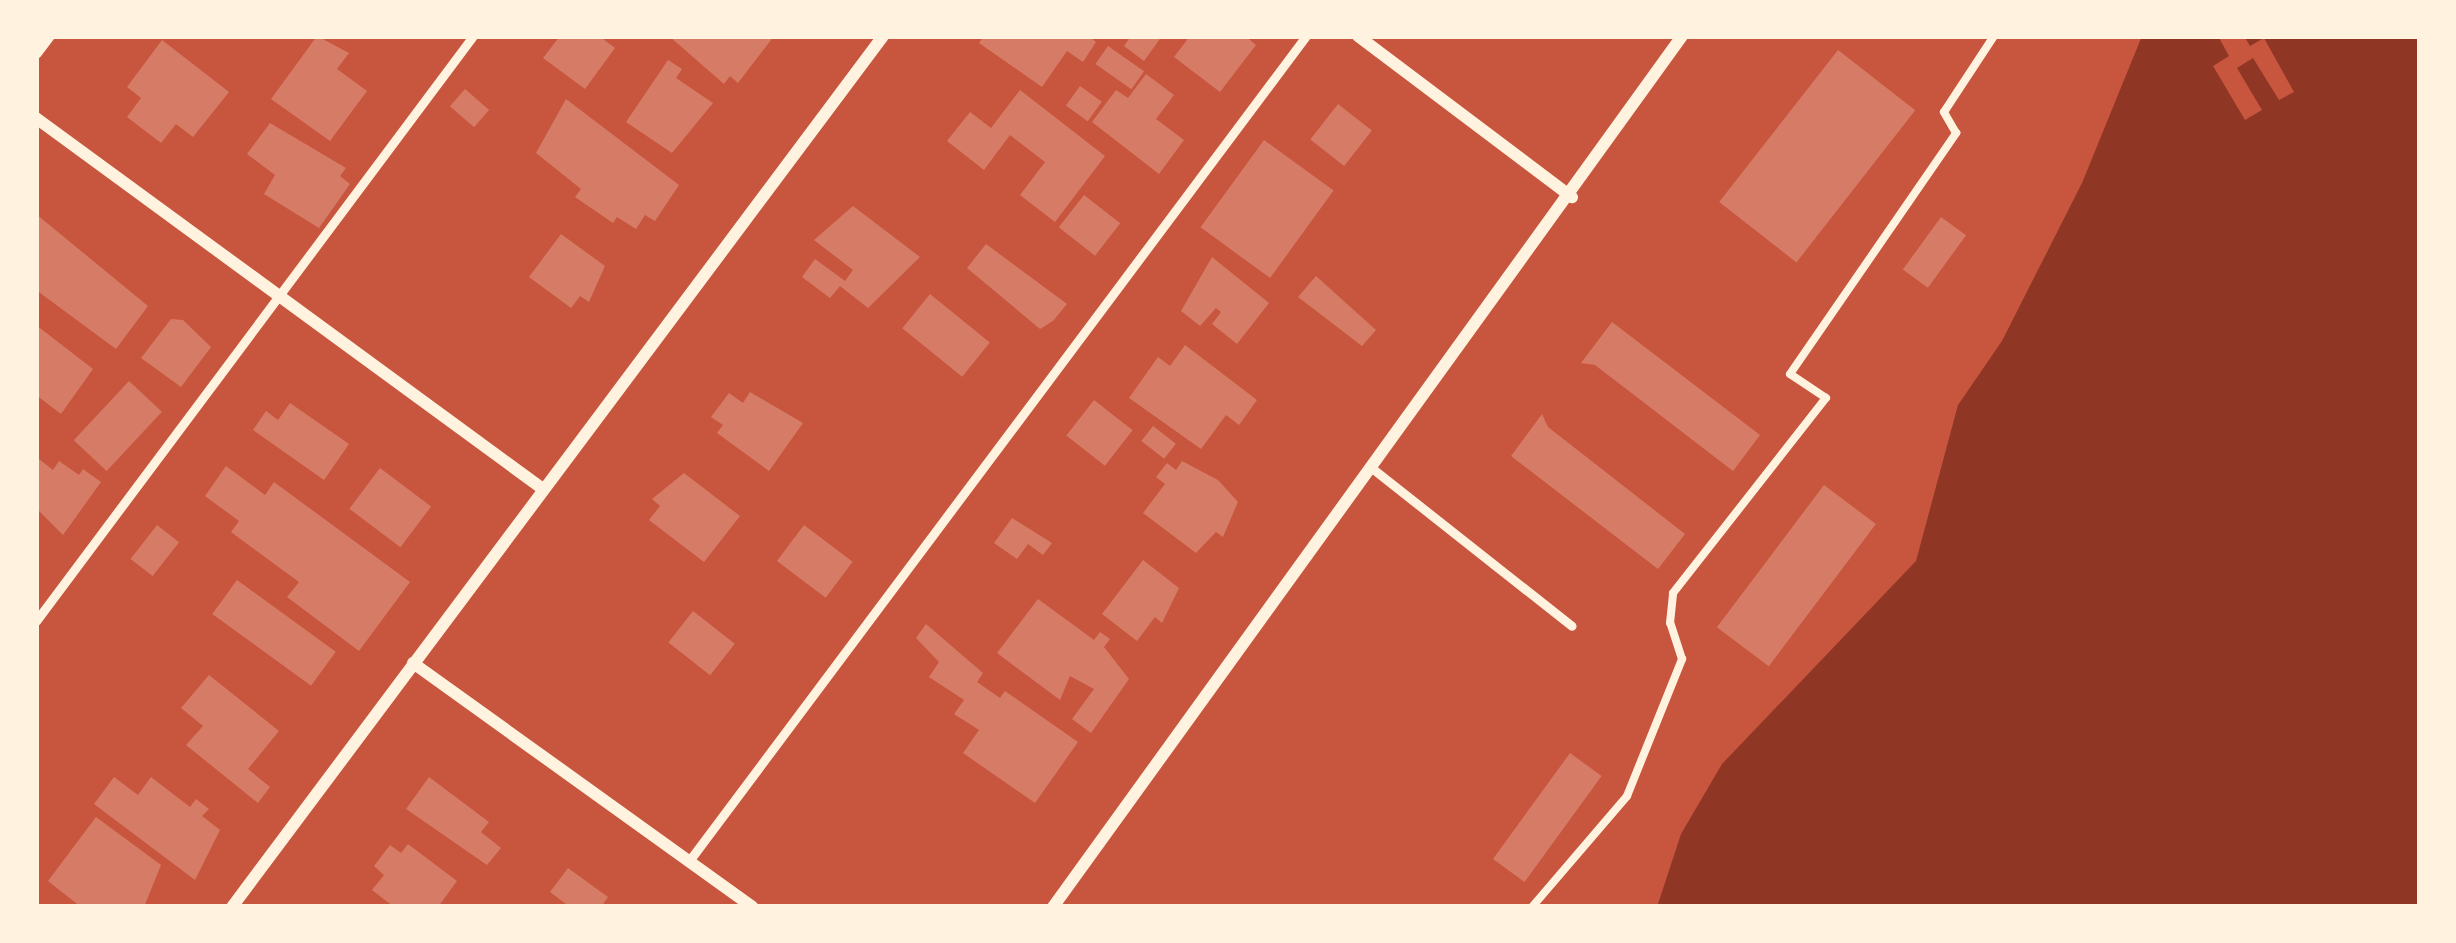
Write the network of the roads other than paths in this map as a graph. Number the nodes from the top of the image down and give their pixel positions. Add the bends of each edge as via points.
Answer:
1 (49, 36) edge
2 (473, 36) edge
3 (883, 36) edge
4 (1306, 36) edge
5 (1358, 36) edge
6 (1682, 36) edge
7 (36, 53) edge
8 (36, 118) edge
9 (1572, 196) junction
10 (282, 292) junction
11 (1373, 469) junction
12 (544, 490) junction
13 (36, 621) edge
14 (1572, 626) dead end
15 (413, 663) junction
16 (689, 861) junction
17 (232, 907) edge
18 (753, 907) edge
19 (1053, 907) edge

1 - 7 street
2 - 10 lane
3 - 12 street
4 - 16 lane
5 - 9 street
6 - 9 street
8 - 10 street
9 - 11 street
10 - 12 street
10 - 13 lane
11 - 14 lane
11 - 19 street
12 - 15 street
15 - 16 street
15 - 17 street
16 - 18 street

